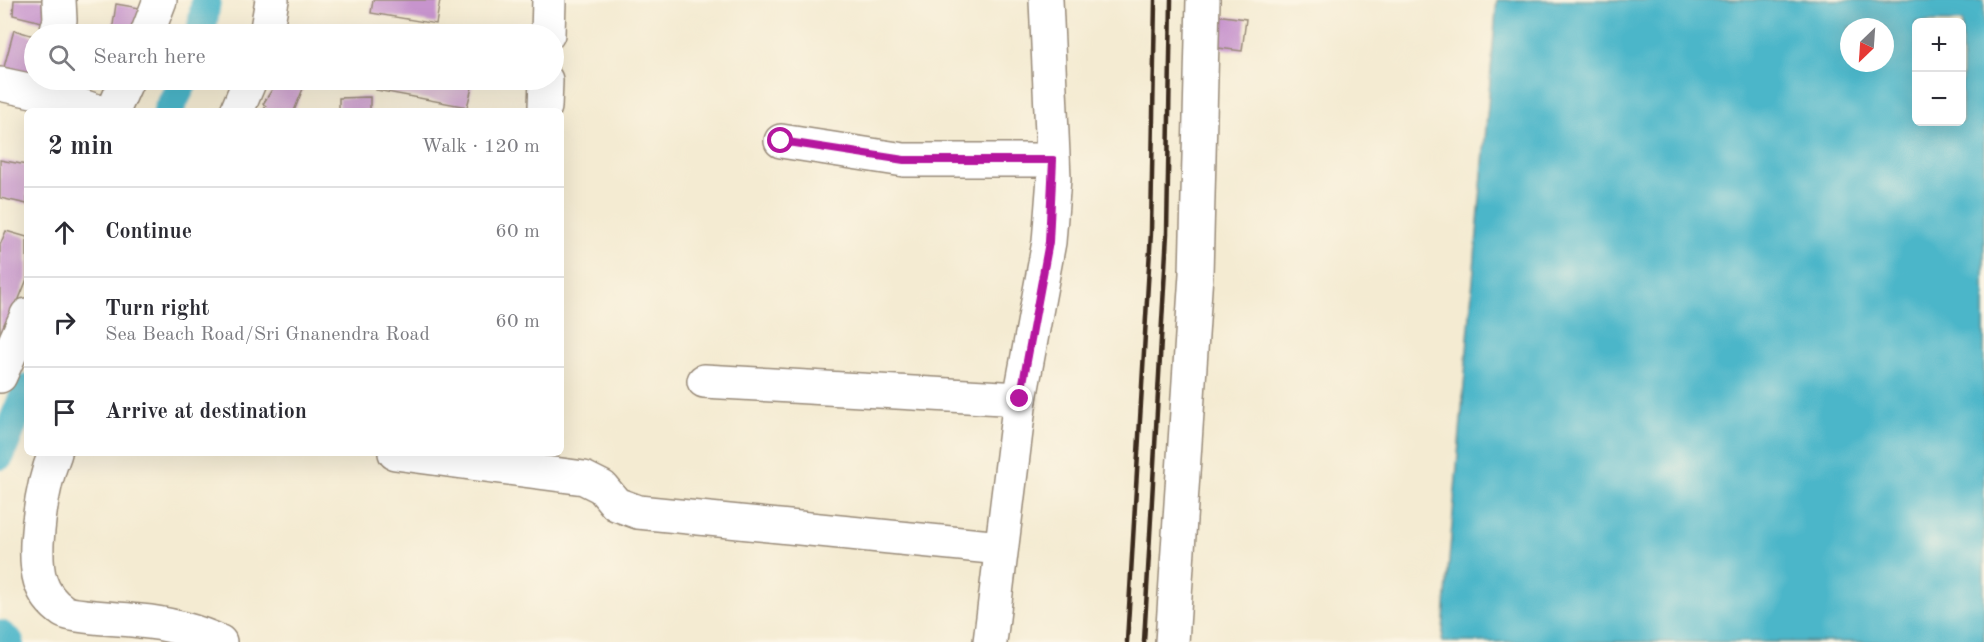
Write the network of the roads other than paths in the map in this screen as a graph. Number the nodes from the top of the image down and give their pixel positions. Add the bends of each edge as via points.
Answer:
1 (59, 0) edge
2 (160, 0) edge
3 (272, 0) edge
4 (549, 0) edge
5 (1046, 0) edge
6 (1203, 0) edge
7 (59, 24) edge
8 (151, 24) edge
9 (268, 24) edge
10 (548, 24) edge
11 (0, 84) edge
12 (24, 85) edge
13 (52, 90) edge
14 (122, 90) edge
15 (246, 90) edge
16 (91, 108) edge
17 (114, 108) edge
18 (238, 108) edge
19 (781, 141) dead end
20 (1053, 160) junction
21 (24, 322) edge
22 (0, 376) edge
23 (704, 381) dead end
24 (1020, 399) junction
25 (54, 456) edge
26 (418, 456) edge
27 (1001, 548) junction
28 (220, 642) edge
29 (990, 642) edge
30 (1172, 642) edge

1 - 7 street
2 - 8 street
3 - 9 street
4 - 10 street
5 - 20 street
6 - 30 street via 1196,274
11 - 12 street
13 - 16 street
14 - 17 street
15 - 18 street
19 - 20 street via 904,160
20 - 24 street via 1049,242
21 - 22 street
23 - 24 street
24 - 27 street
25 - 28 street via 47,471 38,536 36,571 45,594 65,613 144,621
26 - 27 street via 584,478 602,487 615,504 638,512
27 - 29 street

